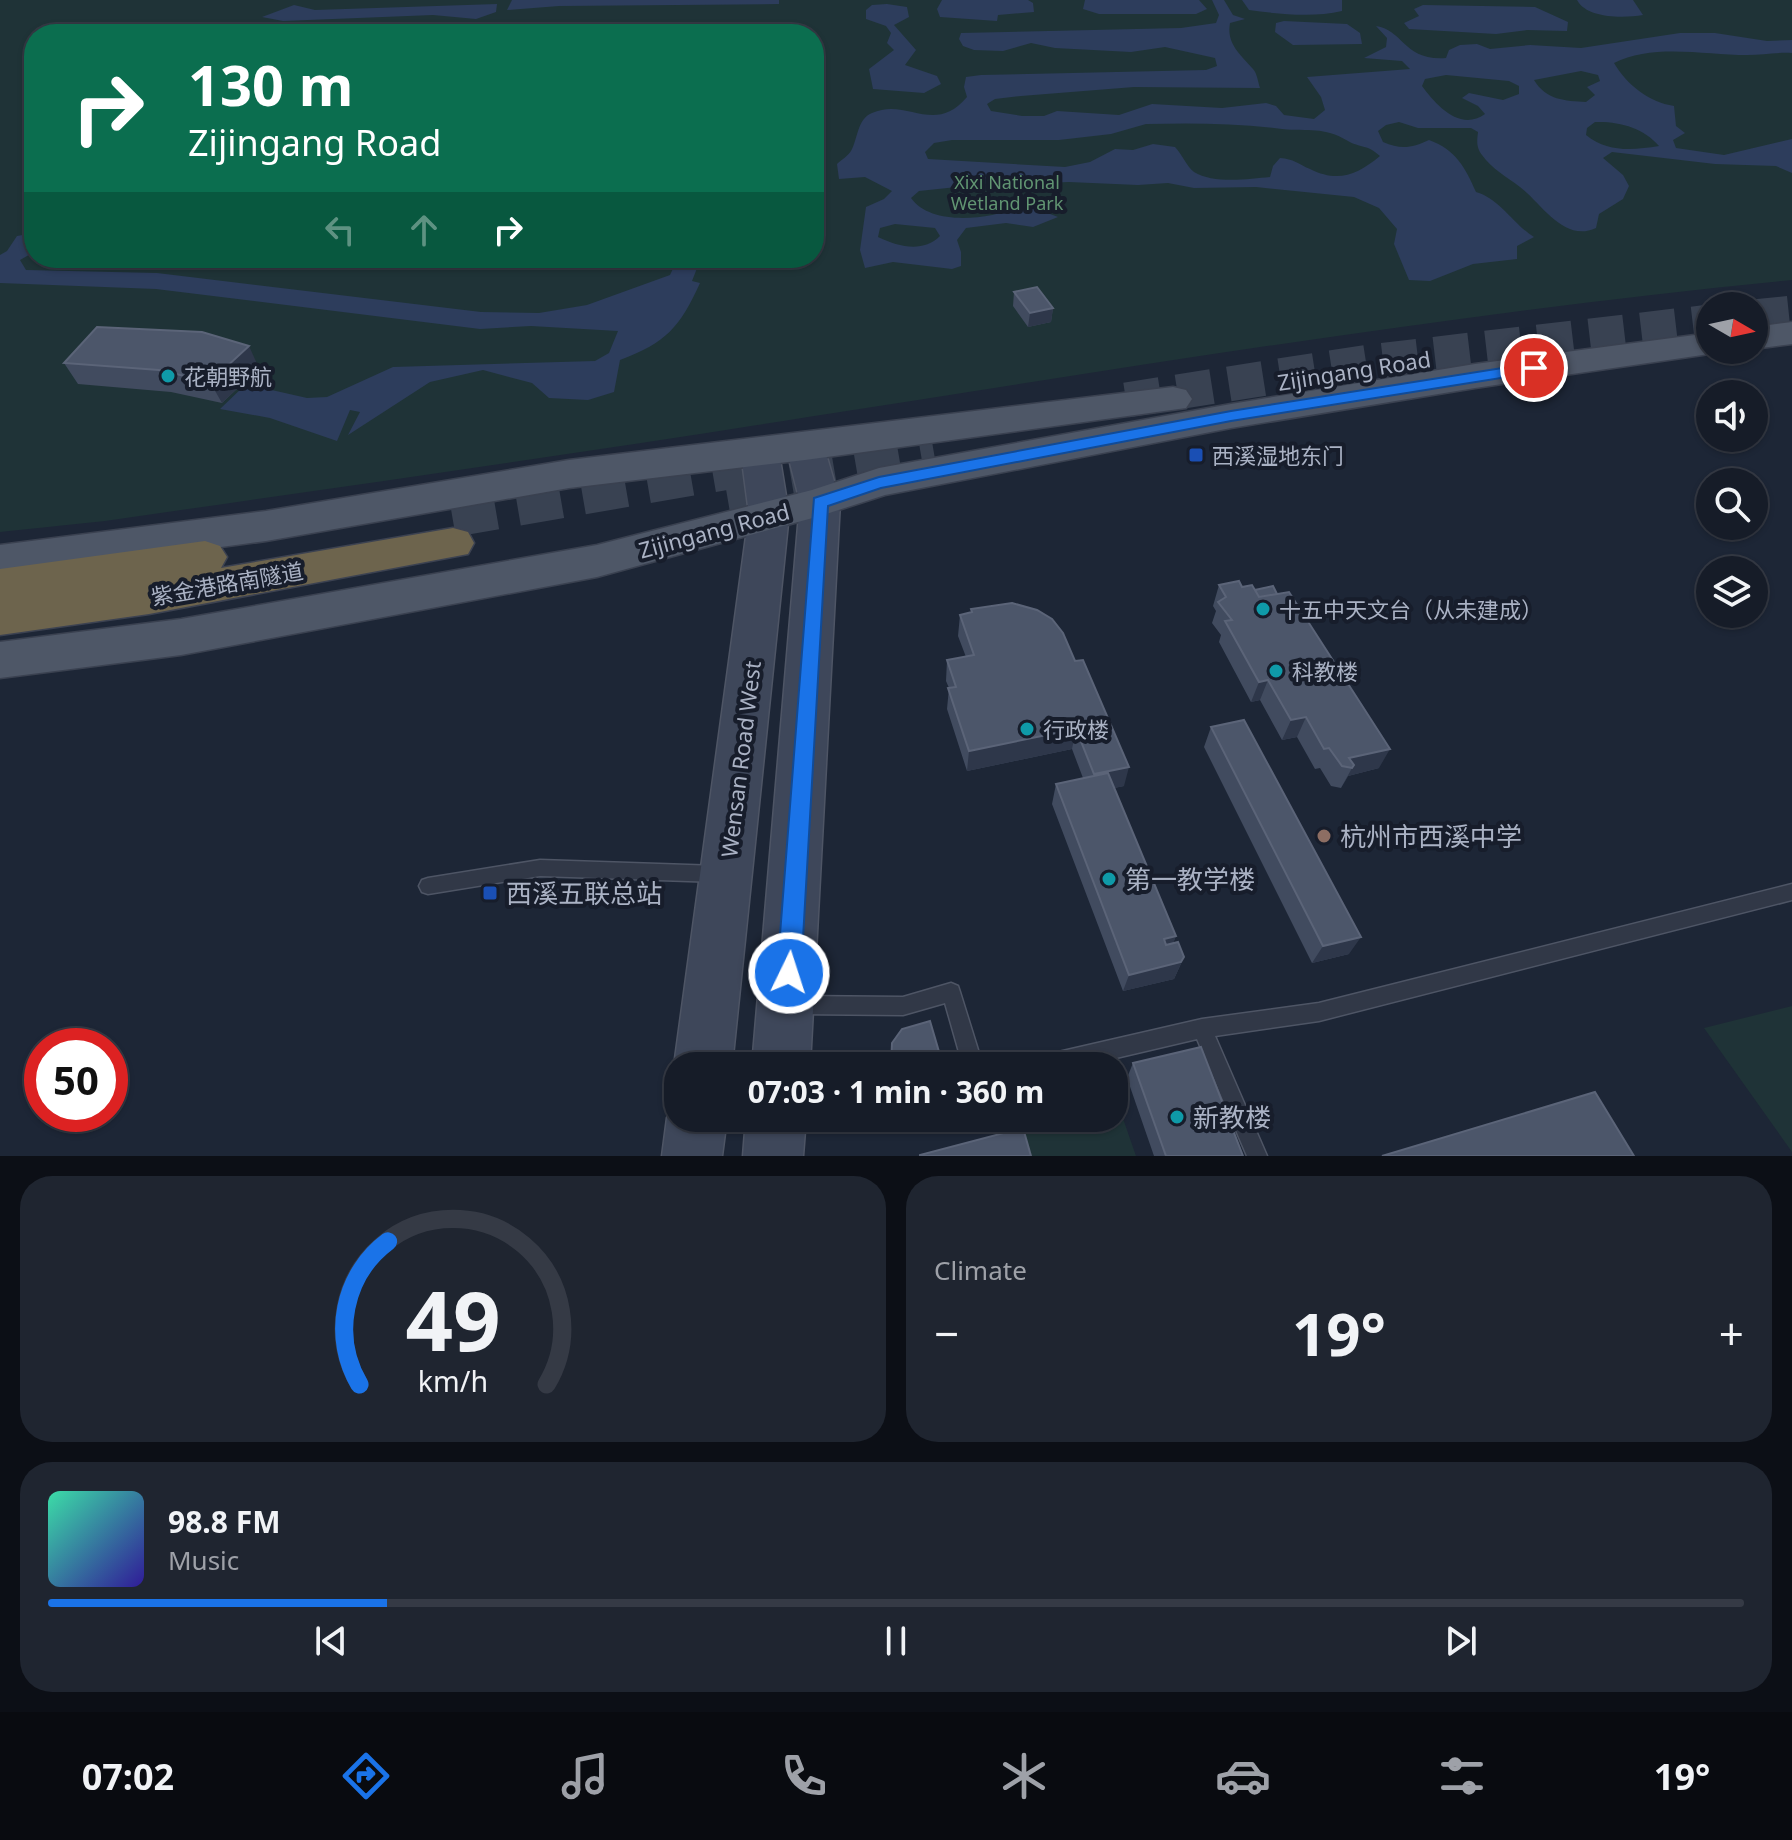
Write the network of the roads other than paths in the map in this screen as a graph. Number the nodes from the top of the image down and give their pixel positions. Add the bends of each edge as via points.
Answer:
1 (1792, 309) edge
2 (1768, 312) edge
3 (1696, 321) edge
4 (1792, 333) edge
5 (1768, 336) edge
6 (1696, 346) edge
7 (805, 447) junction
8 (760, 453) junction
9 (820, 502) junction
10 (769, 514) junction
11 (0, 561) edge
12 (0, 586) edge
13 (0, 618) edge
14 (0, 660) edge
15 (726, 875) junction
16 (428, 886) dead end
17 (1792, 892) edge
18 (787, 1005) junction
19 (1202, 1028) junction
20 (705, 1052) edge
21 (782, 1052) edge
22 (969, 1052) edge
23 (1100, 1052) edge
24 (695, 1132) edge
25 (775, 1132) edge
26 (692, 1156) edge
27 (773, 1156) edge
28 (1257, 1156) edge

1 - 2 main road
3 - 7 main road, Zijingang Road via 1187,397
4 - 5 main road
6 - 9 main road, Zijingang Road via 1231,416 879,482
7 - 8 main road, Zijingang Road
7 - 9 main road
8 - 10 main road, Wensan Road West
8 - 11 main road, Zijingang Road via 569,474 266,526
9 - 10 main road, Zijingang Road
9 - 18 main road
10 - 14 main road, Zijingang Road via 597,561 352,608
10 - 15 main road, Wensan Road West
12 - 13 highway, 紫金港路南隧道 via 452,529 149,597
15 - 16 lane via 540,868
15 - 20 main road, Wensan Road West
17 - 19 lane via 1319,1012
18 - 21 main road
18 - 22 lane via 903,1006 951,992
19 - 23 lane
19 - 28 lane
24 - 26 main road
25 - 27 main road

